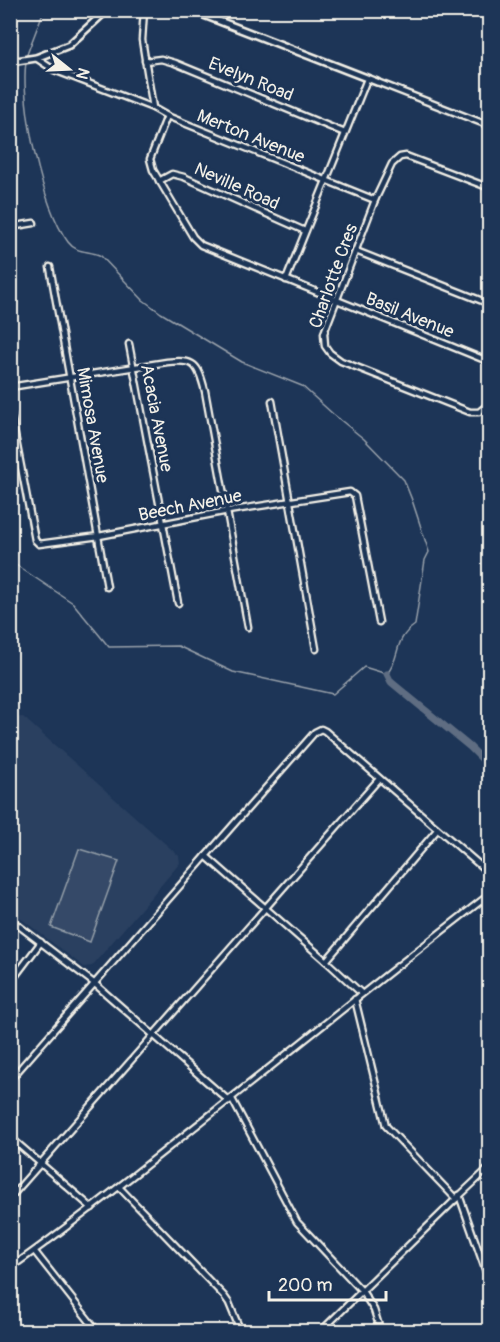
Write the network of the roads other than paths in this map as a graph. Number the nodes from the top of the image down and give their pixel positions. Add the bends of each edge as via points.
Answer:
1 (107, 10) edge
2 (144, 10) edge
3 (191, 10) edge
4 (35, 58) junction
5 (145, 60) junction
6 (13, 61) edge
7 (367, 79) junction
8 (377, 82) joint
9 (153, 108) junction
10 (167, 116) junction
11 (489, 126) edge
12 (345, 133) junction
13 (159, 181) junction
14 (326, 181) junction
15 (489, 188) edge
16 (375, 200) junction
17 (34, 223) dead end
18 (10, 227) edge
19 (305, 231) junction
20 (356, 251) junction
21 (50, 267) dead end
22 (286, 280) junction
23 (335, 299) junction
24 (489, 304) edge
25 (129, 344) dead end
26 (489, 362) edge
27 (134, 366) junction
28 (71, 378) junction
29 (10, 387) edge
30 (272, 401) dead end
31 (489, 403) edge
32 (10, 409) edge
33 (291, 501) junction
34 (228, 511) junction
35 (163, 524) junction
36 (99, 536) junction
37 (107, 587) dead end
38 (178, 603) dead end
39 (379, 622) dead end
40 (248, 627) dead end
41 (316, 649) dead end
42 (379, 779) junction
43 (437, 830) junction
44 (206, 856) junction
45 (489, 874) edge
46 (489, 894) edge
47 (266, 908) junction
48 (10, 919) edge
49 (41, 942) junction
50 (326, 961) junction
51 (10, 983) edge
52 (95, 984) junction
53 (361, 993) junction
54 (355, 999) junction
55 (154, 1035) junction
56 (10, 1080) edge
57 (230, 1100) junction
58 (10, 1137) edge
59 (41, 1164) junction
60 (489, 1167) edge
61 (119, 1187) junction
62 (457, 1197) junction
63 (10, 1198) edge
64 (92, 1208) junction
65 (35, 1252) junction
66 (10, 1268) edge
67 (489, 1282) edge
68 (362, 1291) junction
69 (98, 1332) edge
70 (241, 1332) edge
71 (320, 1332) edge
72 (381, 1332) edge

1 - 4 street via 69,45
2 - 5 street via 141,28
3 - 7 street
4 - 6 street
4 - 9 street, Merton Avenue via 54,70
5 - 9 street
5 - 12 street, Evelyn Road via 175,63
7 - 8 street
7 - 12 street
8 - 11 street
9 - 10 street, Merton Avenue
10 - 13 street, Basil Avenue via 150,159
10 - 14 street, Merton Avenue
12 - 14 street
13 - 19 street, Neville Road via 172,174 184,177
13 - 22 street, Basil Avenue via 201,245
14 - 16 street
14 - 19 street
15 - 16 street, Charlotte Cres via 404,156 392,164
16 - 20 street, Charlotte Cres
17 - 18 street
19 - 22 street
20 - 23 street, Charlotte Cres
20 - 24 street
21 - 28 street, Mimosa Avenue
22 - 23 street, Basil Avenue
23 - 26 street, Basil Avenue
23 - 31 street, Charlotte Cres via 324,333 332,356 470,412 479,412
25 - 27 street, Acacia Avenue
27 - 28 street
27 - 34 street via 185,360 194,365 205,391
27 - 35 street, Acacia Avenue
28 - 29 street
28 - 36 street, Mimosa Avenue
30 - 33 street
32 - 36 street, Beech Avenue via 35,540 41,545
33 - 34 street, Beech Avenue
33 - 39 street, Beech Avenue via 350,492 355,496
33 - 41 street
34 - 35 street, Beech Avenue
34 - 40 street
35 - 36 street, Beech Avenue
35 - 38 street, Acacia Avenue
36 - 37 street, Mimosa Avenue
42 - 43 street
42 - 44 street via 325,731 318,730
42 - 47 street
43 - 45 street
43 - 50 street
44 - 47 street
44 - 52 street
46 - 53 street
47 - 50 street
47 - 55 street
48 - 49 street
49 - 51 street
49 - 52 street
50 - 53 street
52 - 55 street
52 - 56 street
53 - 54 street
54 - 57 street
54 - 62 street via 387,1126
55 - 57 street
55 - 59 street
57 - 61 street
57 - 68 street via 297,1222
58 - 59 street
59 - 63 street
59 - 64 street
60 - 62 street
61 - 64 street
61 - 70 street via 224,1296
62 - 67 street
62 - 68 street
64 - 65 street
65 - 66 street
65 - 69 street
68 - 71 street
68 - 72 street

